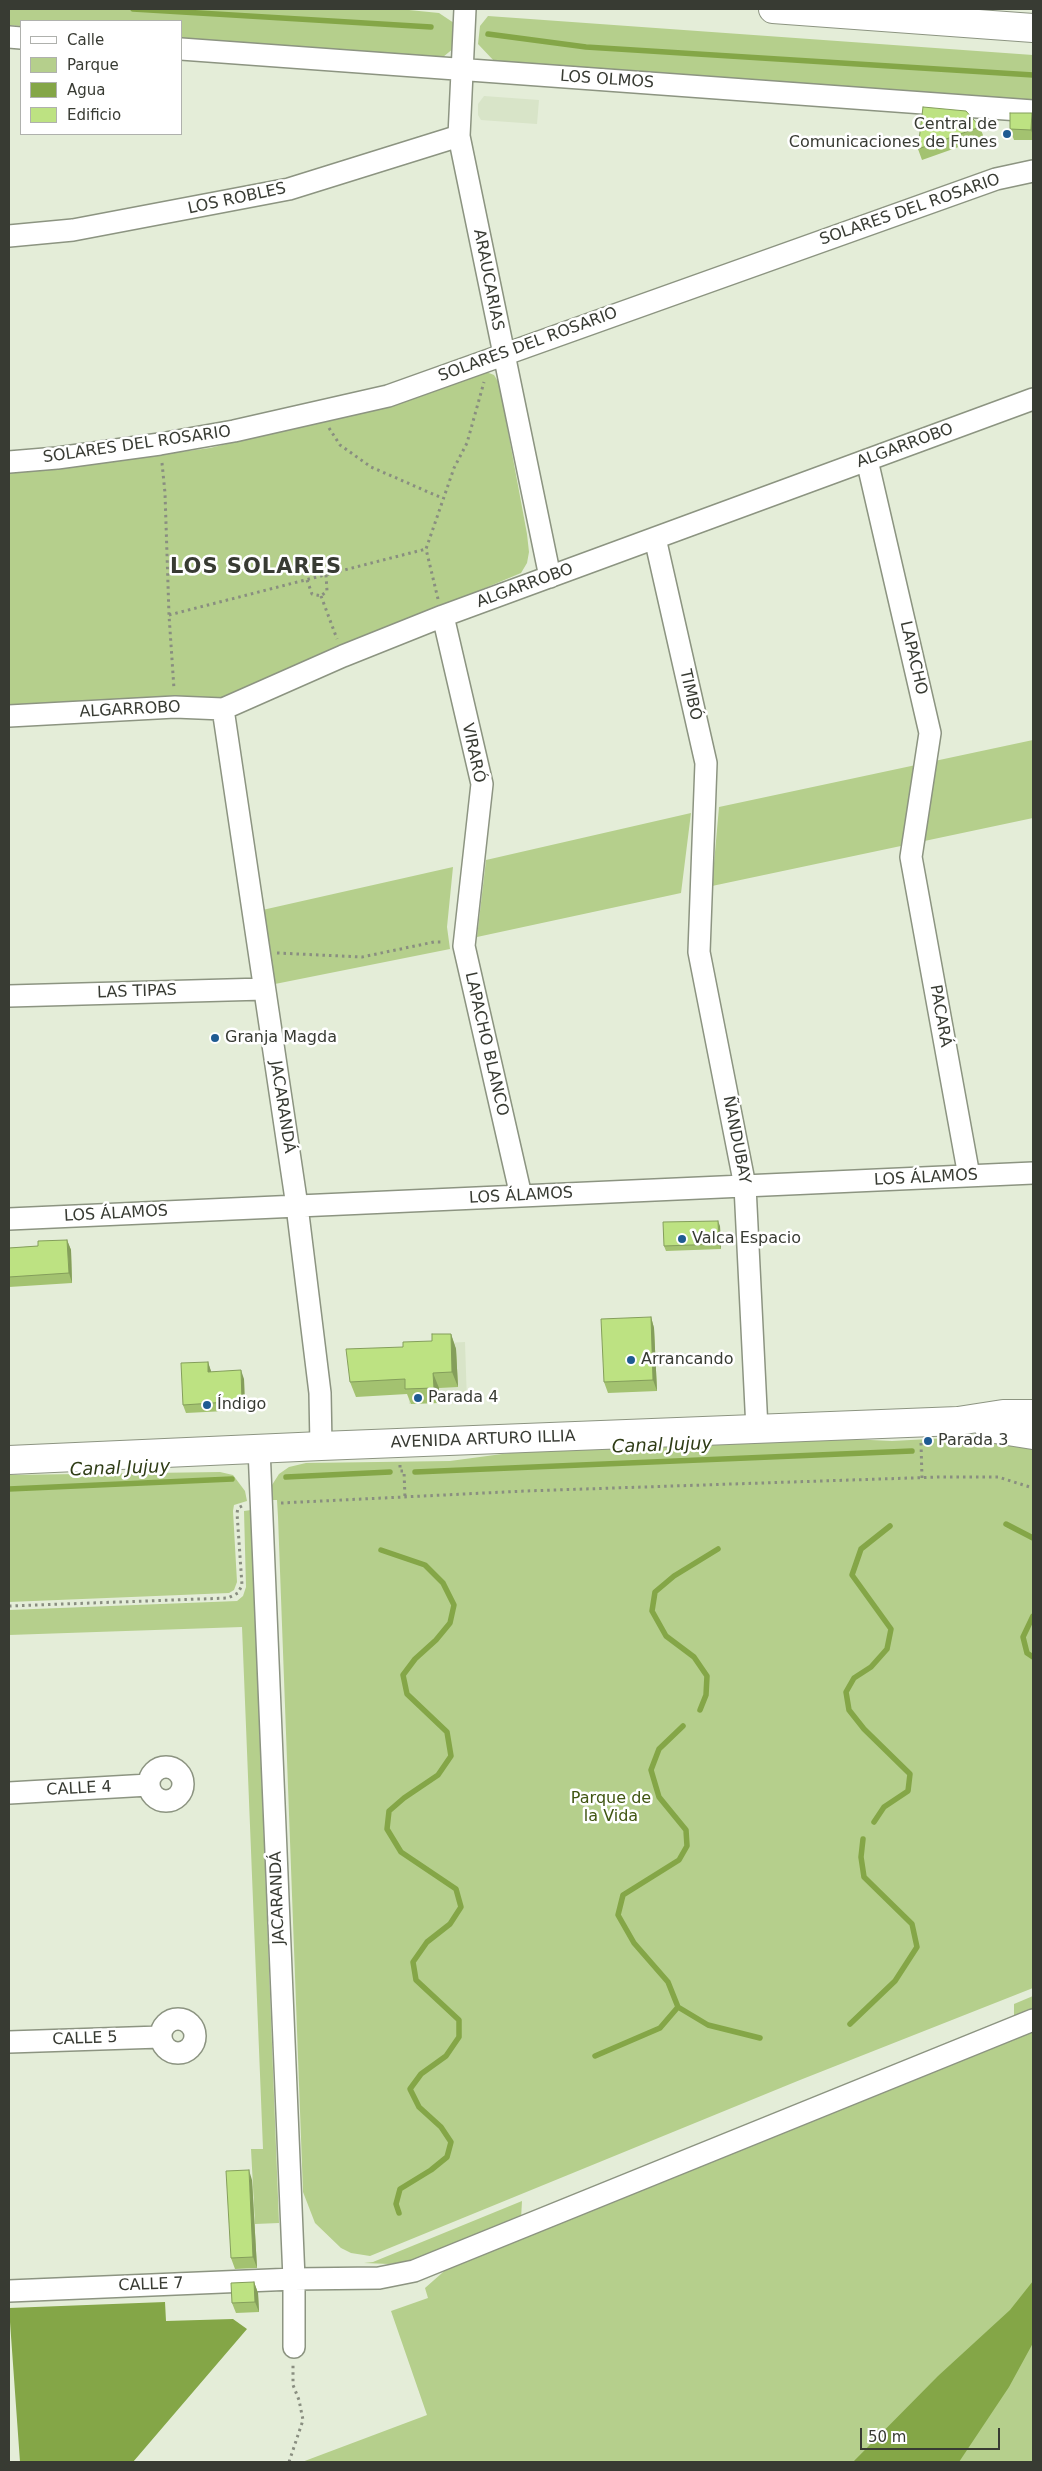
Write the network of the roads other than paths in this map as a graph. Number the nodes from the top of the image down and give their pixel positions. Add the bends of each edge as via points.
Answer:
1 (465, 9) edge
2 (773, 9) edge
3 (1033, 28) edge
4 (182, 49) edge
5 (463, 70) junction
6 (1033, 112) edge
7 (459, 136) junction
8 (1033, 171) edge
9 (9, 236) edge
10 (503, 355) junction
11 (1033, 399) edge
12 (867, 460) junction
13 (9, 462) edge
14 (655, 538) junction
15 (550, 577) junction
16 (443, 616) junction
17 (223, 710) junction
18 (9, 716) edge
19 (702, 853) joint
20 (911, 857) joint
21 (470, 891) joint
22 (264, 989) junction
23 (9, 996) edge
24 (1033, 1173) edge
25 (969, 1176) junction
26 (745, 1186) junction
27 (521, 1196) junction
28 (297, 1206) junction
29 (9, 1219) edge
30 (1033, 1414) edge
31 (958, 1421) junction
32 (757, 1429) junction
33 (1033, 1435) edge
34 (322, 1446) junction
35 (259, 1448) junction
36 (9, 1460) edge
37 (149, 1784) dead end
38 (9, 1793) edge
39 (1033, 2020) edge
40 (160, 2036) dead end
41 (9, 2042) edge
42 (294, 2278) junction
43 (11, 2288) edge
44 (294, 2347) dead end

1 - 5 street, ARAUCARIAS
2 - 3 main road
4 - 5 street, LOS OLMOS
5 - 6 street, LOS OLMOS
5 - 7 street, ARAUCARIAS
7 - 9 street, LOS ROBLES via 288,189 74,230
7 - 10 street, ARAUCARIAS
8 - 10 street, SOLARES DEL ROSARIO via 996,179
10 - 13 street, SOLARES DEL ROSARIO via 388,396 324,411 160,444
10 - 15 street, ARAUCARIAS
11 - 12 street, ALGARROBO
12 - 14 street, ALGARROBO
12 - 20 street, LAPACHO via 930,733
14 - 15 street, ALGARROBO
14 - 19 street, TIMBÓ via 706,763
15 - 16 street, ALGARROBO
16 - 17 street, ALGARROBO via 343,656
16 - 21 street, VIRARÓ via 482,784
17 - 18 street, ALGARROBO via 175,707
17 - 22 street, JACARANDÁ
19 - 26 street, ÑANDUBAY via 699,952
20 - 25 street, PACARÁ
21 - 27 street, LAPACHO BLANCO via 464,946
22 - 23 street, LAS TIPAS
22 - 28 street, JACARANDÁ
24 - 25 street, LOS ÁLAMOS
25 - 26 street, LOS ÁLAMOS
26 - 27 street, LOS ÁLAMOS
26 - 32 street, ÑANDUBAY
27 - 28 street, LOS ÁLAMOS
28 - 29 street, LOS ÁLAMOS
28 - 34 street, JACARANDÁ via 320,1394
30 - 31 main road, AVENIDA ARTURO ILLIA via 1003,1414
31 - 32 main road, AVENIDA ARTURO ILLIA
31 - 33 main road, AVENIDA ARTURO ILLIA
32 - 34 main road, AVENIDA ARTURO ILLIA
34 - 35 main road, AVENIDA ARTURO ILLIA
35 - 36 main road, AVENIDA ARTURO ILLIA
35 - 42 street, JACARANDÁ
37 - 38 street, CALLE 4
39 - 42 street, CALLE 7 via 414,2271 380,2278
40 - 41 street, CALLE 5
42 - 43 street, CALLE 7
42 - 44 street, JACARANDÁ

